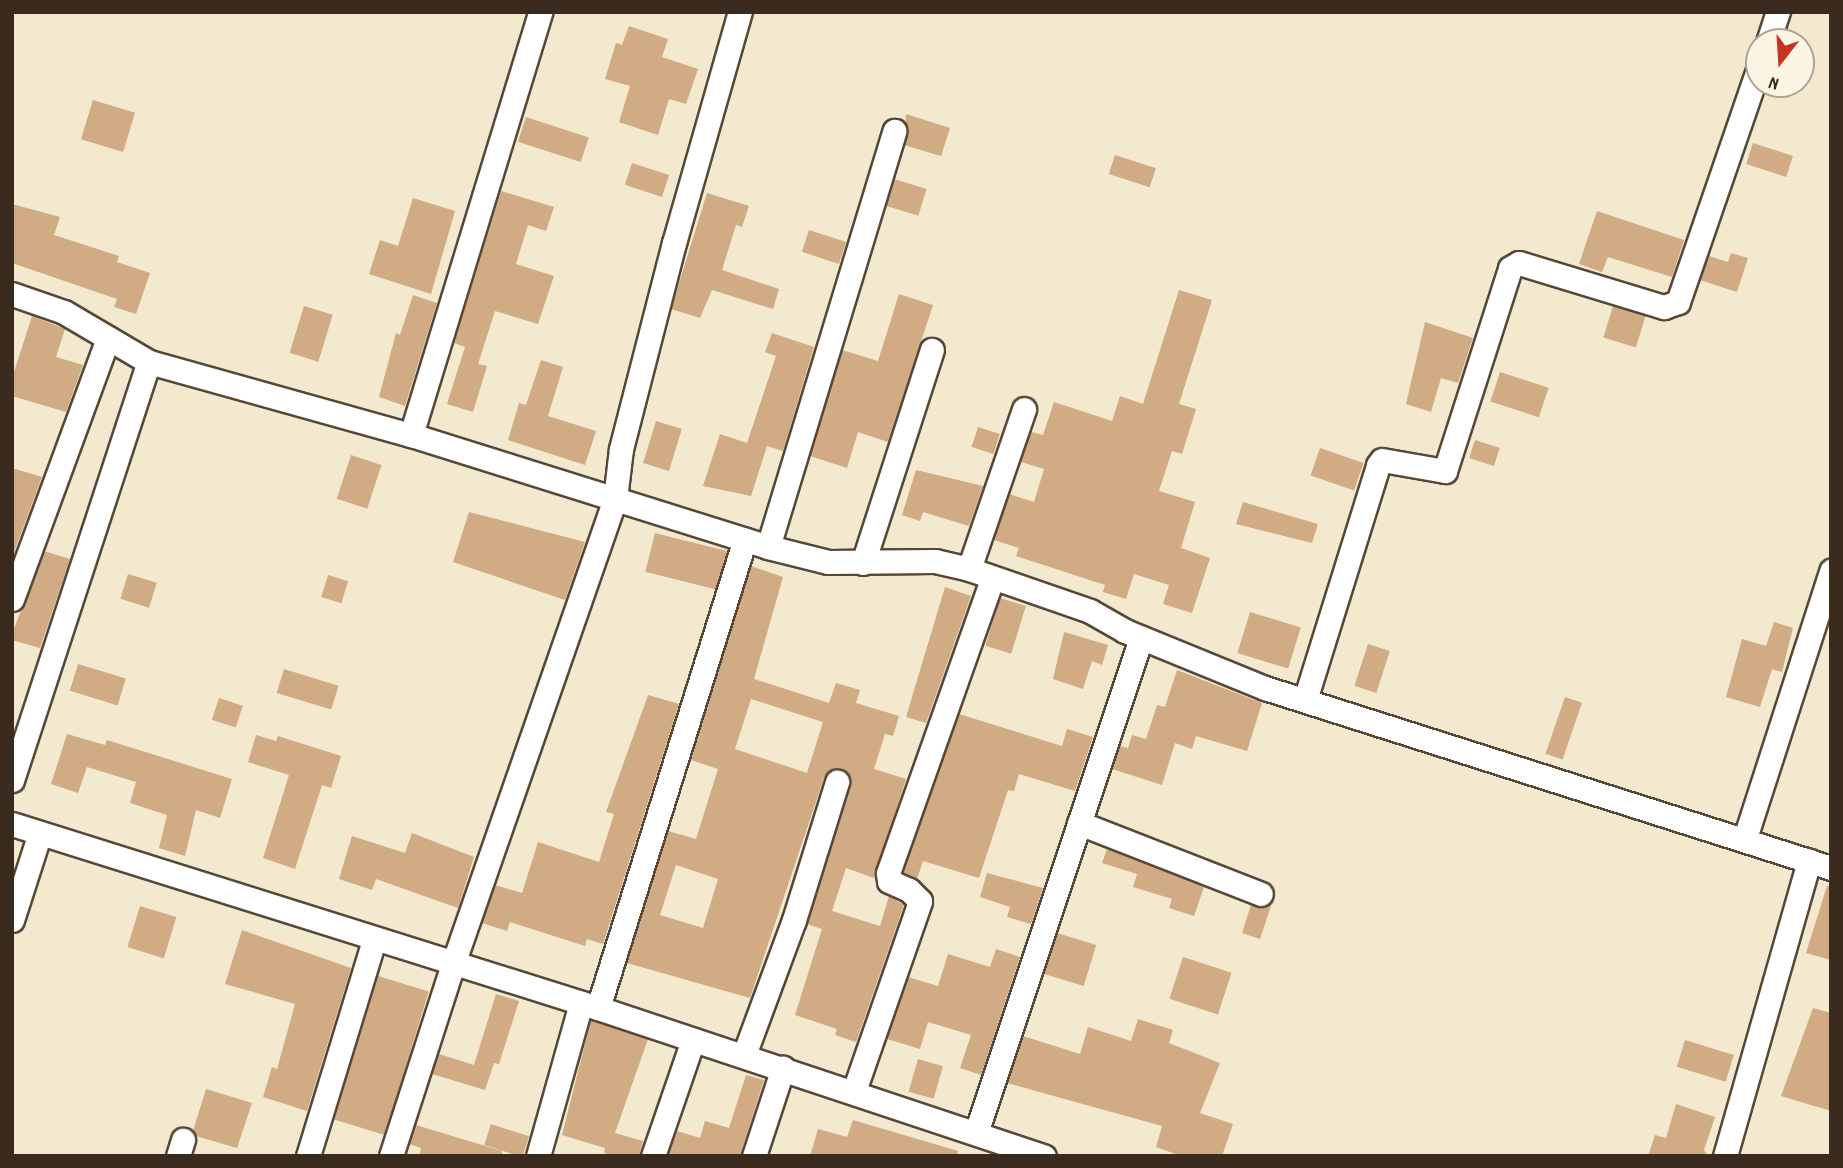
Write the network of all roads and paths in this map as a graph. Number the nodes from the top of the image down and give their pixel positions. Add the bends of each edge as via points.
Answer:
1 (540, 12) edge
2 (740, 12) edge
3 (1748, 98) edge
4 (894, 131) dead end
5 (12, 295) edge
6 (108, 338) junction
7 (932, 350) dead end
8 (149, 362) junction
9 (1024, 409) dead end
10 (411, 435) junction
11 (615, 499) junction
12 (745, 540) junction
13 (768, 547) junction
14 (863, 563) junction
15 (969, 569) junction
16 (1831, 571) edge
17 (992, 579) junction
18 (12, 599) edge
19 (1141, 638) junction
20 (1305, 700) junction
21 (12, 780) edge
22 (836, 782) dead end
23 (1079, 823) junction
24 (12, 824) edge
25 (40, 833) junction
26 (1745, 838) junction
27 (1820, 865) edge
28 (1261, 894) dead end
29 (12, 920) edge
30 (374, 940) junction
31 (453, 964) junction
32 (589, 1005) junction
33 (693, 1040) junction
34 (744, 1055) junction
35 (783, 1068) junction
36 (854, 1091) junction
37 (976, 1133) junction
38 (308, 1156) edge
39 (391, 1156) edge
40 (538, 1156) edge
41 (653, 1156) edge
42 (754, 1156) edge
43 (1044, 1156) edge
44 (1725, 1156) edge

1 - 10 street
2 - 11 street via 621,449
3 - 20 street via 1678,302 1664,307 1519,263 1510,268 1445,471 1382,460 1376,467
4 - 13 street
5 - 6 street via 64,312
6 - 8 street
6 - 18 street
7 - 14 street
8 - 10 street
8 - 21 street
9 - 15 street
10 - 11 street
11 - 12 street
11 - 31 street
12 - 13 street
12 - 32 street
13 - 14 street via 828,562
14 - 15 street via 935,561
15 - 17 street
16 - 26 street
17 - 19 street via 1090,611
17 - 36 street via 888,873 889,881 920,901
19 - 20 street
19 - 23 street
20 - 26 street
22 - 34 street via 785,945
23 - 28 street
23 - 37 street
24 - 25 street
25 - 29 street
25 - 30 street
26 - 27 street
27 - 44 street
30 - 31 street
30 - 38 street
31 - 32 street
31 - 39 street
32 - 33 street
32 - 40 street
33 - 34 street
33 - 41 street
34 - 35 street
35 - 36 street
35 - 42 street
36 - 37 street
37 - 43 street

